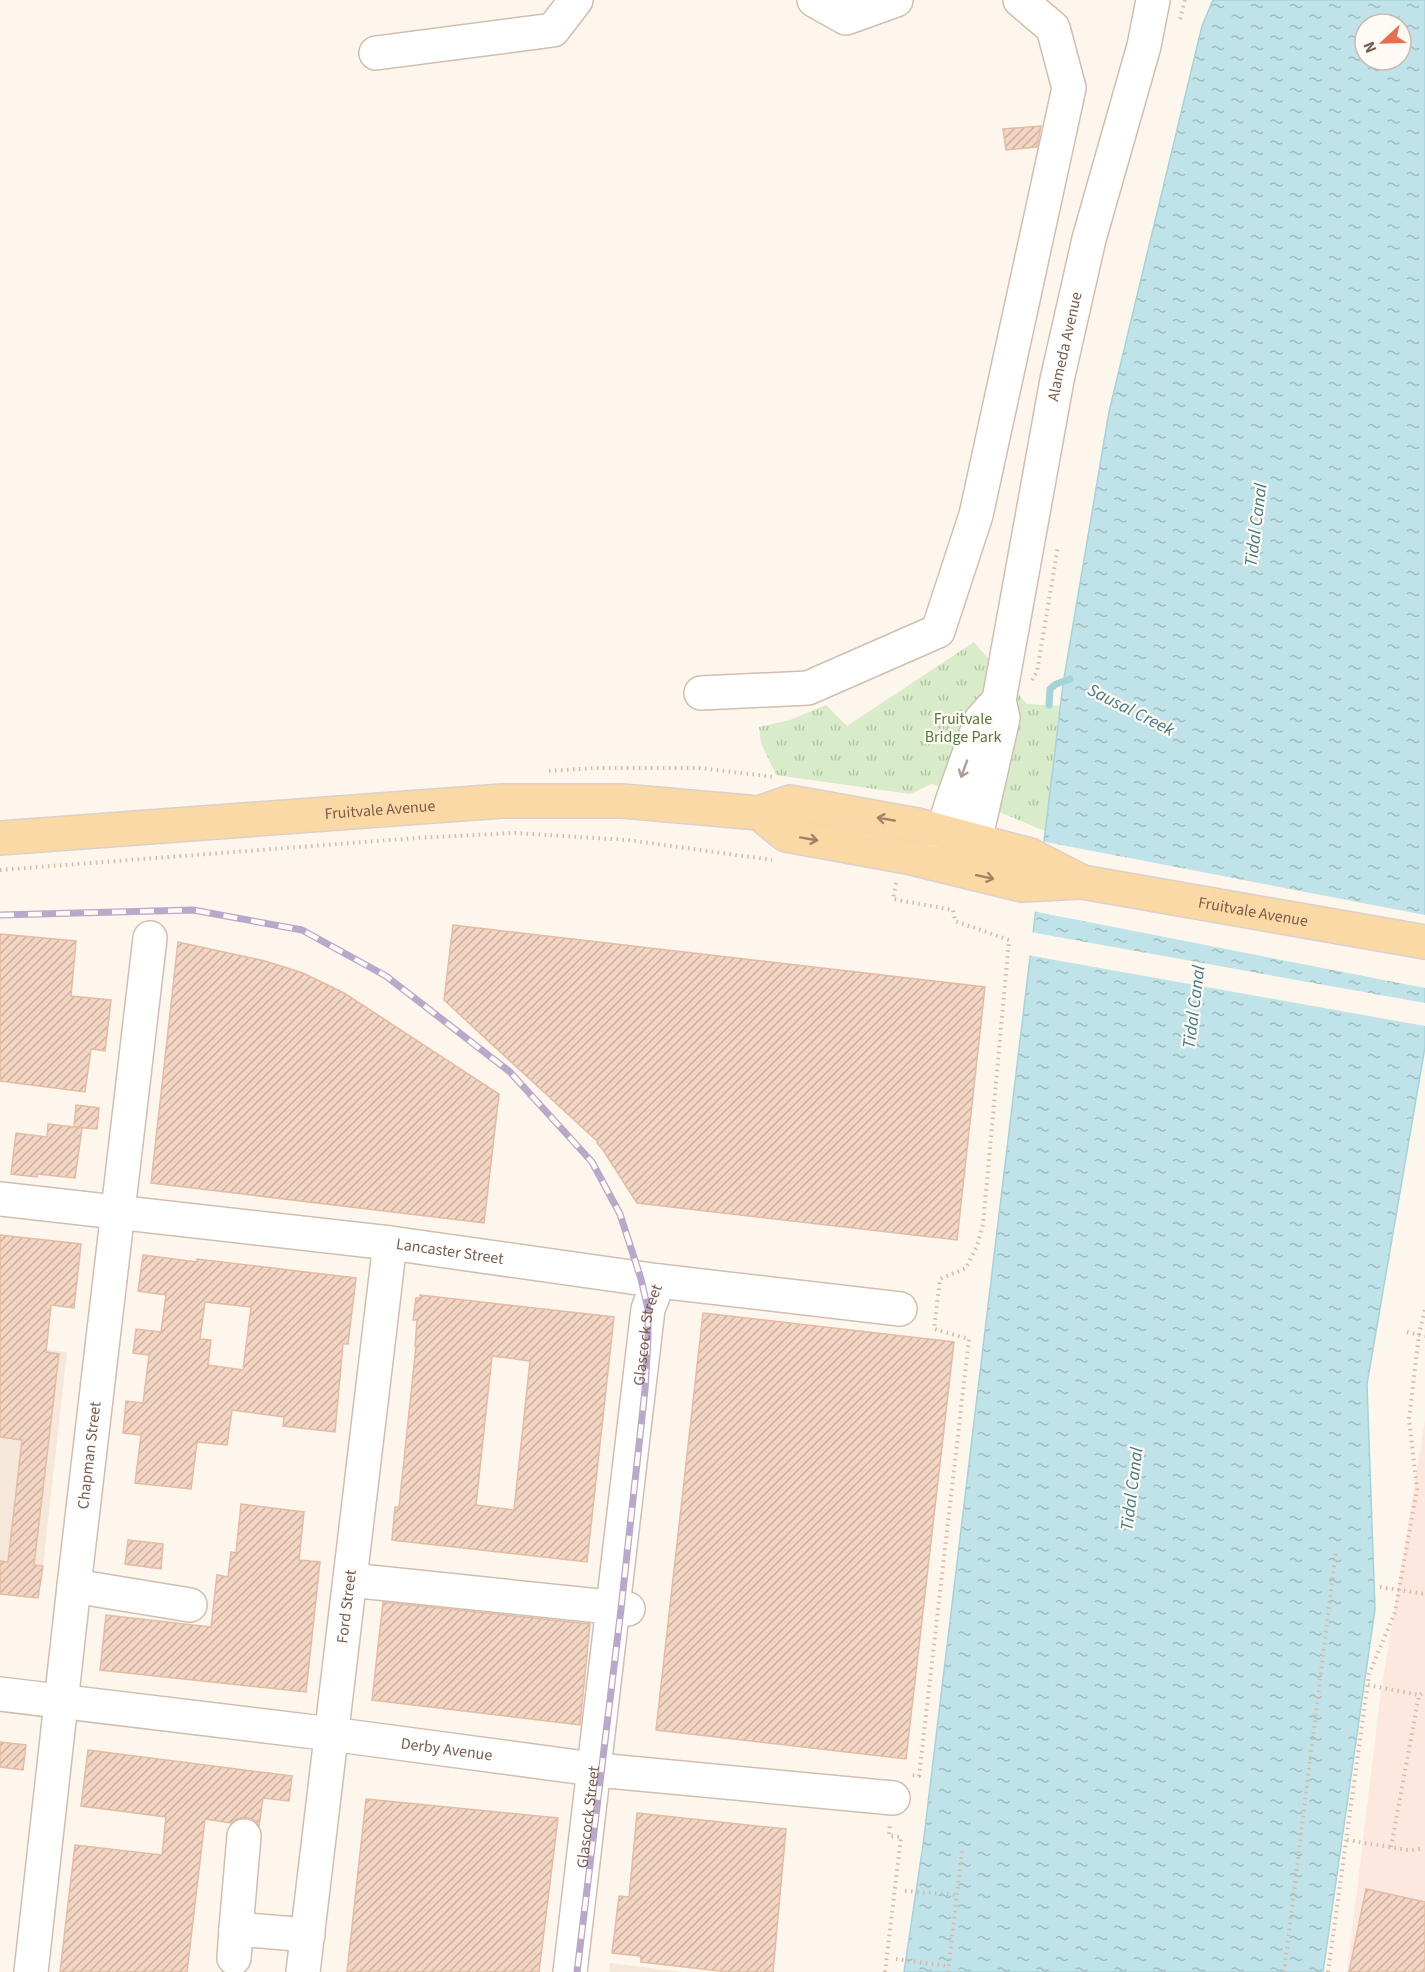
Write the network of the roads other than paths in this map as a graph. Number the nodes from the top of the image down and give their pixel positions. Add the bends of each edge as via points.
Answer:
1 (576, 0) edge
2 (814, 0) edge
3 (896, 0) edge
4 (1020, 0) edge
5 (1153, 0) edge
6 (376, 53) dead end
7 (701, 693) dead end
8 (999, 700) junction
9 (759, 813) junction
10 (943, 831) junction
11 (0, 838) edge
12 (975, 841) junction
13 (948, 868) junction
14 (1026, 870) junction
15 (150, 938) dead end
16 (1425, 942) edge
17 (0, 1199) edge
18 (117, 1213) junction
19 (390, 1244) junction
20 (659, 1281) junction
21 (900, 1309) dead end
22 (350, 1580) junction
23 (74, 1586) junction
24 (190, 1605) dead end
25 (620, 1609) junction
26 (0, 1694) edge
27 (60, 1701) junction
28 (331, 1734) junction
29 (601, 1771) junction
30 (885, 1796) road end
31 (244, 1836) dead end
32 (308, 1935) junction
33 (31, 1972) edge
34 (303, 1972) edge
35 (570, 1972) edge
36 (584, 1972) edge

1 - 6 street via 553,30
2 - 3 street via 846,18
4 - 7 street via 1053,28 1069,88 976,515 938,631 808,688
5 - 8 street, Alameda Avenue via 1144,46 1089,239 1057,380
8 -> 10 street, Alameda Avenue via 981,720
8 - 12 street, Alameda Avenue via 1003,718
10 -> 9 main road, Fruitvale Avenue via 790,802
9 - 11 main road, Fruitvale Avenue via 622,801 502,801
9 -> 13 main road, Fruitvale Avenue via 786,835
10 - 12 main road, Fruitvale Avenue
10 - 13 street, Alameda Avenue
12 - 13 street
12 - 14 main road, Fruitvale Avenue
13 -> 14 main road, Fruitvale Avenue
14 - 16 main road, Fruitvale Avenue
15 - 18 street, Chapman Street
17 - 18 street, Lancaster Street
18 - 19 street, Lancaster Street
18 - 23 street, Chapman Street
19 - 20 street, Lancaster Street
19 - 22 street, Ford Street
20 - 21 street, Lancaster Street
20 - 25 street, Glascock Street via 656,1354
22 - 25 street
22 - 28 street, Ford Street
23 - 24 street
23 - 27 street, Chapman Street
25 - 29 street, Glascock Street
26 - 27 street, Derby Avenue
27 - 28 street, Derby Avenue
27 - 33 street, Chapman Street
28 - 29 street, Derby Avenue
28 - 32 street, Ford Street
29 - 30 street, Derby Avenue
29 - 35 street, Glascock Street
29 - 36 street, Glascock Street
31 - 32 street via 235,1943
32 - 34 street, Ford Street

